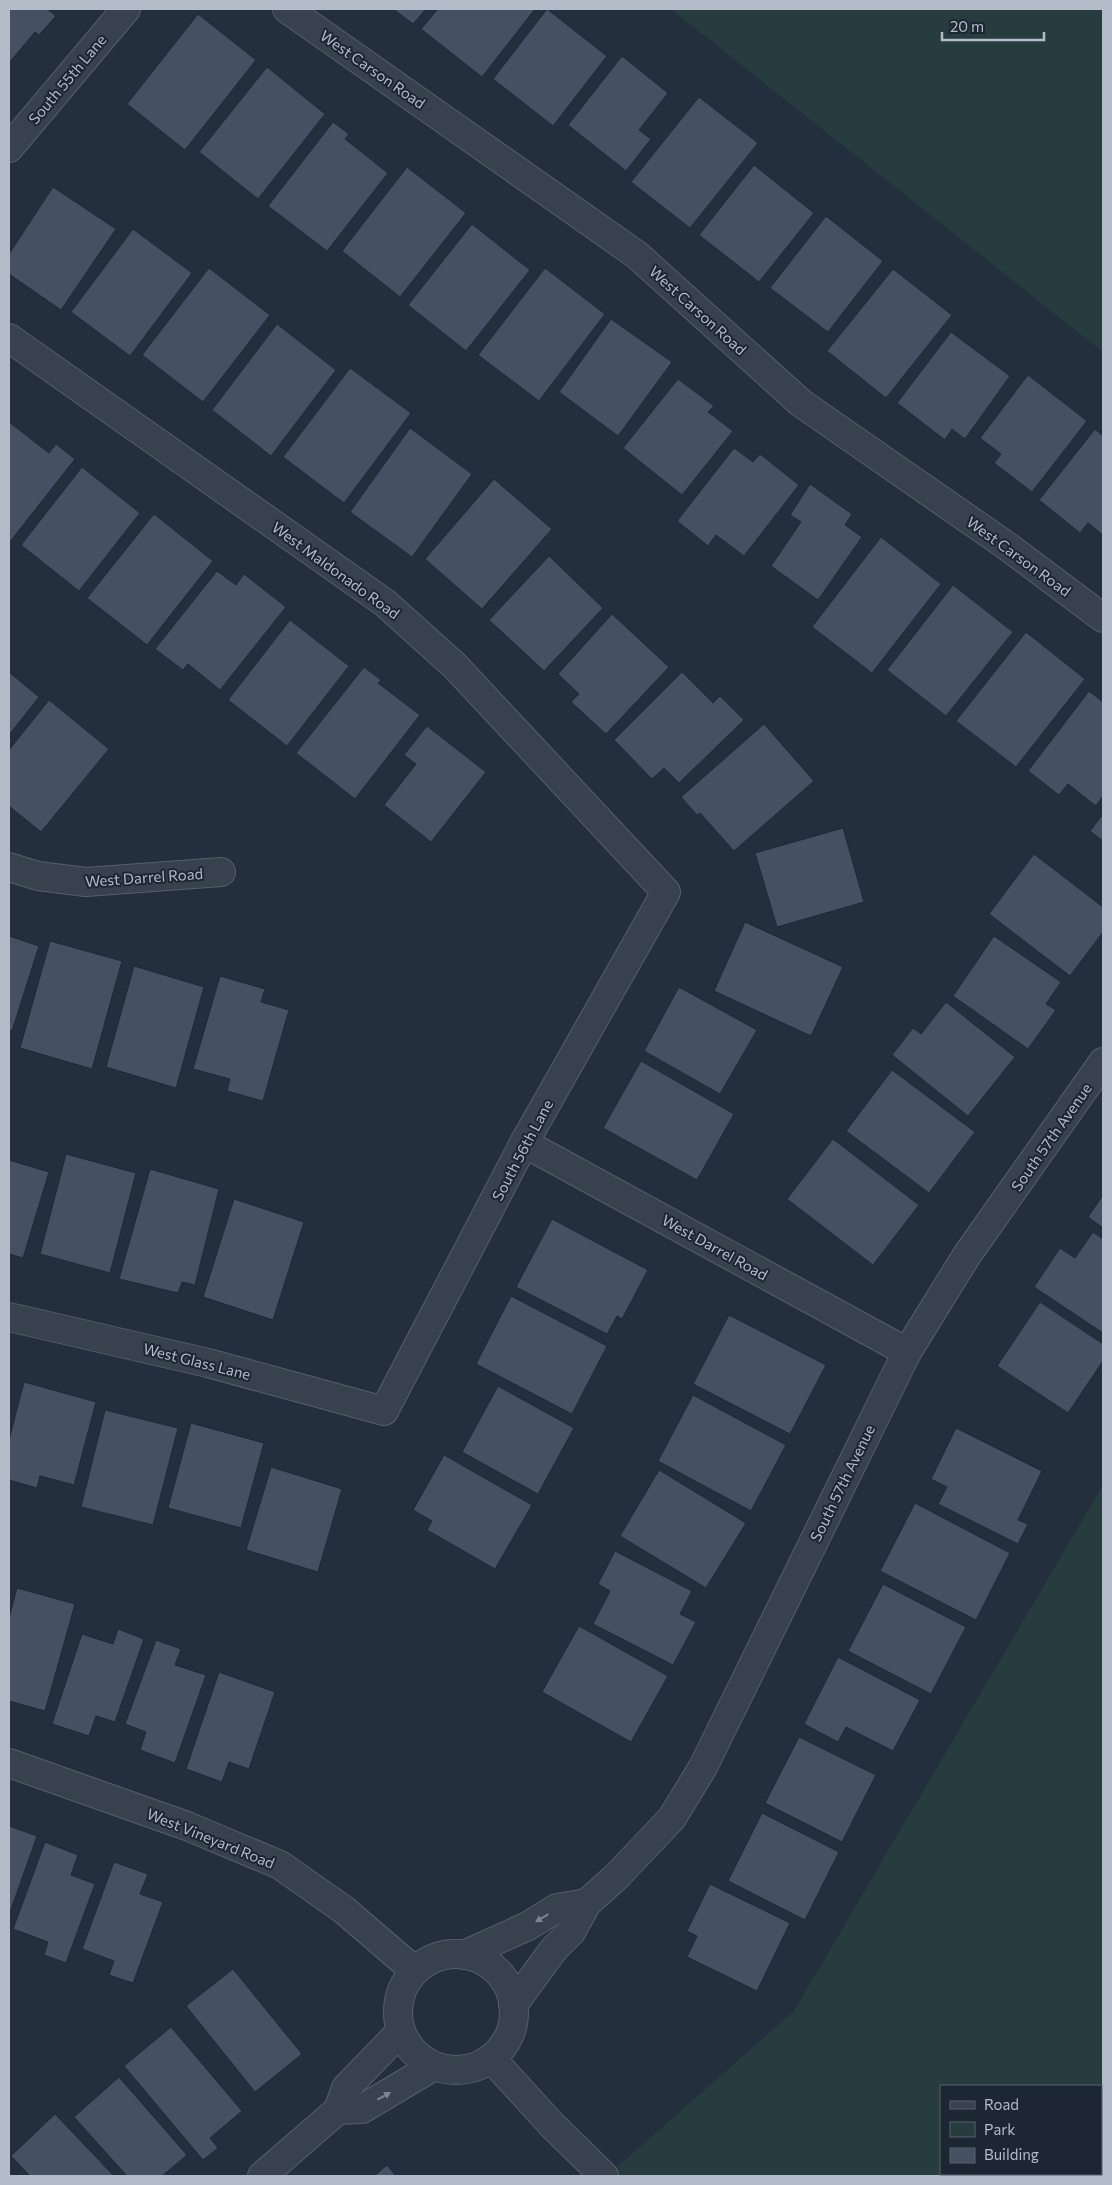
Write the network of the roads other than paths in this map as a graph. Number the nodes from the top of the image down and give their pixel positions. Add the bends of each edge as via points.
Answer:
1 (126, 9) edge
2 (288, 9) edge
3 (9, 148) edge
4 (9, 338) edge
5 (1103, 618) edge
6 (9, 867) edge
7 (221, 872) dead end
8 (666, 892) joint
9 (1103, 1062) edge
10 (524, 1143) junction
11 (9, 1317) edge
12 (907, 1352) junction
13 (384, 1411) joint
14 (9, 1763) edge
15 (588, 1903) junction
16 (464, 1955) junction
17 (415, 1971) junction
18 (514, 2005) junction
19 (401, 2031) junction
20 (491, 2058) junction
21 (434, 2066) junction
22 (338, 2110) junction
23 (262, 2176) edge
24 (604, 2176) edge

1 - 3 street, South 55th Lane
2 - 5 street, West Carson Road via 637,255 802,402
4 - 8 street, West Maldonado Road via 385,603 455,666
6 - 7 street, West Darrel Road via 38,876 86,882
8 - 10 street, South 56th Lane
9 - 12 street, South 57th Avenue via 967,1255
10 - 12 street, West Darrel Road
10 - 13 street, South 56th Lane
11 - 13 street, West Glass Lane via 208,1363
12 - 15 street, South 57th Avenue via 703,1767 672,1818
14 - 17 street, West Vineyard Road via 187,1826 280,1865 344,1910
15 -> 16 street, South 57th Avenue via 557,1908 528,1926
15 - 18 street, South 57th Avenue via 571,1932 554,1949
16 - 17 street, South 57th Avenue via 438,1957
16 - 18 street, South 57th Avenue via 482,1960 497,1972 508,1987
17 - 19 street, South 57th Avenue via 405,1983 400,1998 398,2015
18 - 20 street, South 57th Avenue via 509,2035
19 - 21 street, South 57th Avenue via 414,2051
19 - 22 street via 346,2088
20 - 21 street, South 57th Avenue via 478,2066 464,2069
20 - 24 street via 552,2126
22 -> 21 street via 362,2109
22 - 23 street

